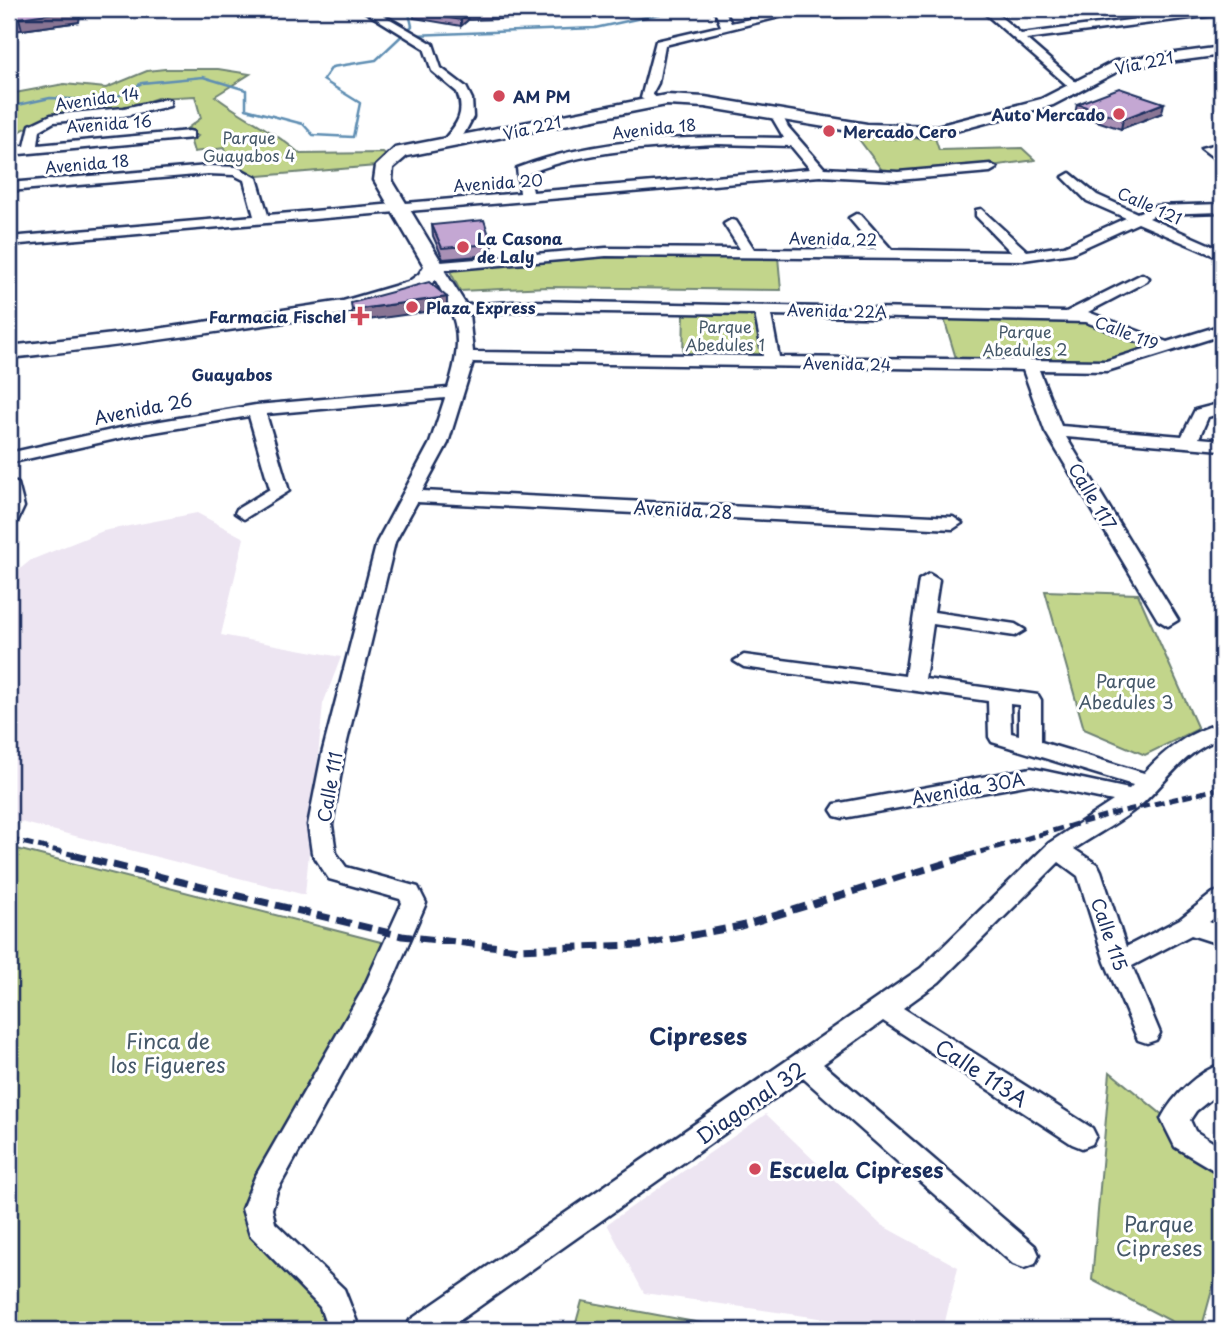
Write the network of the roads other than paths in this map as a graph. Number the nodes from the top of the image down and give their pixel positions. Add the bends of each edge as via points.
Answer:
1 (366, 9) edge
2 (719, 9) edge
3 (985, 9) edge
4 (995, 9) edge
5 (1222, 11) edge
6 (778, 16) dead end
7 (729, 28) junction
8 (1025, 36) junction
9 (1222, 51) edge
10 (1079, 86) junction
11 (654, 101) junction
12 (166, 103) dead end
13 (776, 114) junction
14 (460, 131) junction
15 (189, 135) dead end
16 (493, 135) junction
17 (793, 142) junction
18 (446, 144) junction
19 (31, 147) junction
20 (1222, 147) edge
21 (9, 150) edge
22 (1222, 160) edge
23 (990, 167) dead end
24 (820, 172) junction
25 (1070, 177) dead end
26 (9, 187) edge
27 (528, 198) junction
28 (400, 207) junction
29 (1222, 208) edge
30 (981, 213) dead end
31 (856, 218) dead end
32 (1135, 218) junction
33 (262, 219) junction
34 (731, 224) dead end
35 (9, 241) edge
36 (750, 254) junction
37 (1222, 255) edge
38 (889, 256) junction
39 (1024, 256) junction
40 (434, 266) junction
41 (1142, 278) dead end
42 (417, 285) junction
43 (450, 292) junction
44 (762, 309) junction
45 (461, 310) junction
46 (1070, 316) junction
47 (1088, 317) joint
48 (1222, 330) edge
49 (1167, 348) junction
50 (9, 352) edge
51 (466, 357) junction
52 (772, 361) junction
53 (1030, 367) junction
54 (454, 392) junction
55 (1222, 408) edge
56 (256, 410) junction
57 (1054, 431) junction
58 (1189, 441) junction
59 (1222, 445) edge
60 (9, 458) edge
61 (9, 484) edge
62 (413, 496) junction
63 (244, 513) dead end
64 (9, 520) edge
65 (953, 523) dead end
66 (929, 580) dead end
67 (924, 617) junction
68 (1168, 620) dead end
69 (1015, 629) dead end
70 (744, 661) dead end
71 (915, 685) junction
72 (999, 697) junction
73 (1222, 730) edge
74 (1030, 746) junction
75 (1141, 790) junction
76 (843, 810) dead end
77 (1057, 849) junction
78 (1222, 899) edge
79 (1189, 925) junction
80 (1222, 936) edge
81 (1118, 962) junction
82 (883, 1008) junction
83 (1147, 1033) dead end
84 (805, 1064) junction
85 (1222, 1075) edge
86 (1082, 1136) dead end
87 (1222, 1163) edge
88 (1024, 1255) dead end
89 (344, 1330) edge
90 (421, 1330) edge

1 - 14 street via 431,49 436,69 462,90 466,99 467,117
2 - 7 street
3 - 10 street
4 - 8 street
5 - 8 street
6 - 7 street
7 - 11 street via 660,43 658,64 645,95
8 - 10 street
9 - 10 main road, Vía 221 via 1120,64
10 - 13 main road, Vía 221 via 1047,102 937,131 877,130
11 - 13 main road, Vía 221 via 705,102
11 - 16 main road, Vía 221
12 - 19 street, Avenida 14 via 51,119 34,128
13 - 17 street
14 - 16 main road
14 - 18 street
15 - 19 street, Avenida 16
16 - 18 main road, Vía 221
17 - 24 street
17 - 27 street, Avenida 18 via 652,143 550,160 522,171
18 - 28 main road, Vía 221 via 401,152 385,166 383,180
19 - 21 street, Avenida 16
20 - 22 street via 1208,148
23 - 24 street, Avenida 20 via 898,176
24 - 27 street, Avenida 20
25 - 32 street, Calle 121 via 1092,198
26 - 33 street, Avenida 18 via 237,171 250,178
27 - 28 street, Avenida 20
28 - 33 street, Avenida 20
28 - 40 main road, Vía 221
29 - 32 street, Avenida 22 via 1166,208
30 - 39 street
31 - 38 street
32 - 37 street, Calle 121
32 - 39 street, Avenida 22 via 1067,250
33 - 35 street, Avenida 20
34 - 36 street
36 - 38 street, Avenida 22
36 - 40 street, Avenida 22 via 606,252
38 - 39 street, Avenida 22
40 - 42 main road
40 - 43 street, Calle 111
41 - 46 street
42 - 43 street
42 - 50 main road via 383,298 320,311
43 - 45 street, Calle 111
44 - 45 street, Avenida 22A via 529,306
44 - 46 street, Avenida 22A
44 - 52 street
45 - 51 street, Calle 111
46 - 47 street, Avenida 22A
47 - 49 street, Calle 119
48 - 49 street, Avenida 24
49 - 53 street, Avenida 24 via 1107,366
51 - 52 street, Avenida 24
51 - 54 street, Calle 111
52 - 53 street, Avenida 24
53 - 57 street, Calle 117
54 - 56 street, Avenida 26
54 - 62 street, Calle 111 via 439,443
55 - 58 street via 1201,414
56 - 60 street, Avenida 26
56 - 63 street via 280,491
57 - 58 street
57 - 68 street, Calle 117
58 - 59 street
61 - 64 street via 15,507
62 - 65 street, Avenida 28
62 - 89 street, Calle 111 via 386,542 320,825 324,853 338,873 410,893 415,903 375,990 256,1208 264,1233 333,1299
66 - 67 street
67 - 69 street
67 - 71 street
70 - 71 street
71 - 72 street
72 - 74 street via 1000,737
72 - 74 street via 1030,700
73 - 75 street, Diagonal 32 via 1199,738 1167,761
74 - 75 street
75 - 76 street, Avenida 30A via 1031,776
75 - 77 street, Diagonal 32
77 - 81 street, Calle 115 via 1089,871
77 - 82 street, Diagonal 32 via 930,975
78 - 79 street
79 - 80 street
79 - 81 street
81 - 83 street, Calle 115
82 - 84 street, Diagonal 32
82 - 86 street, Calle 113A
84 - 88 street
84 - 90 street, Diagonal 32
85 - 87 street via 1186,1103 1175,1119 1185,1139

